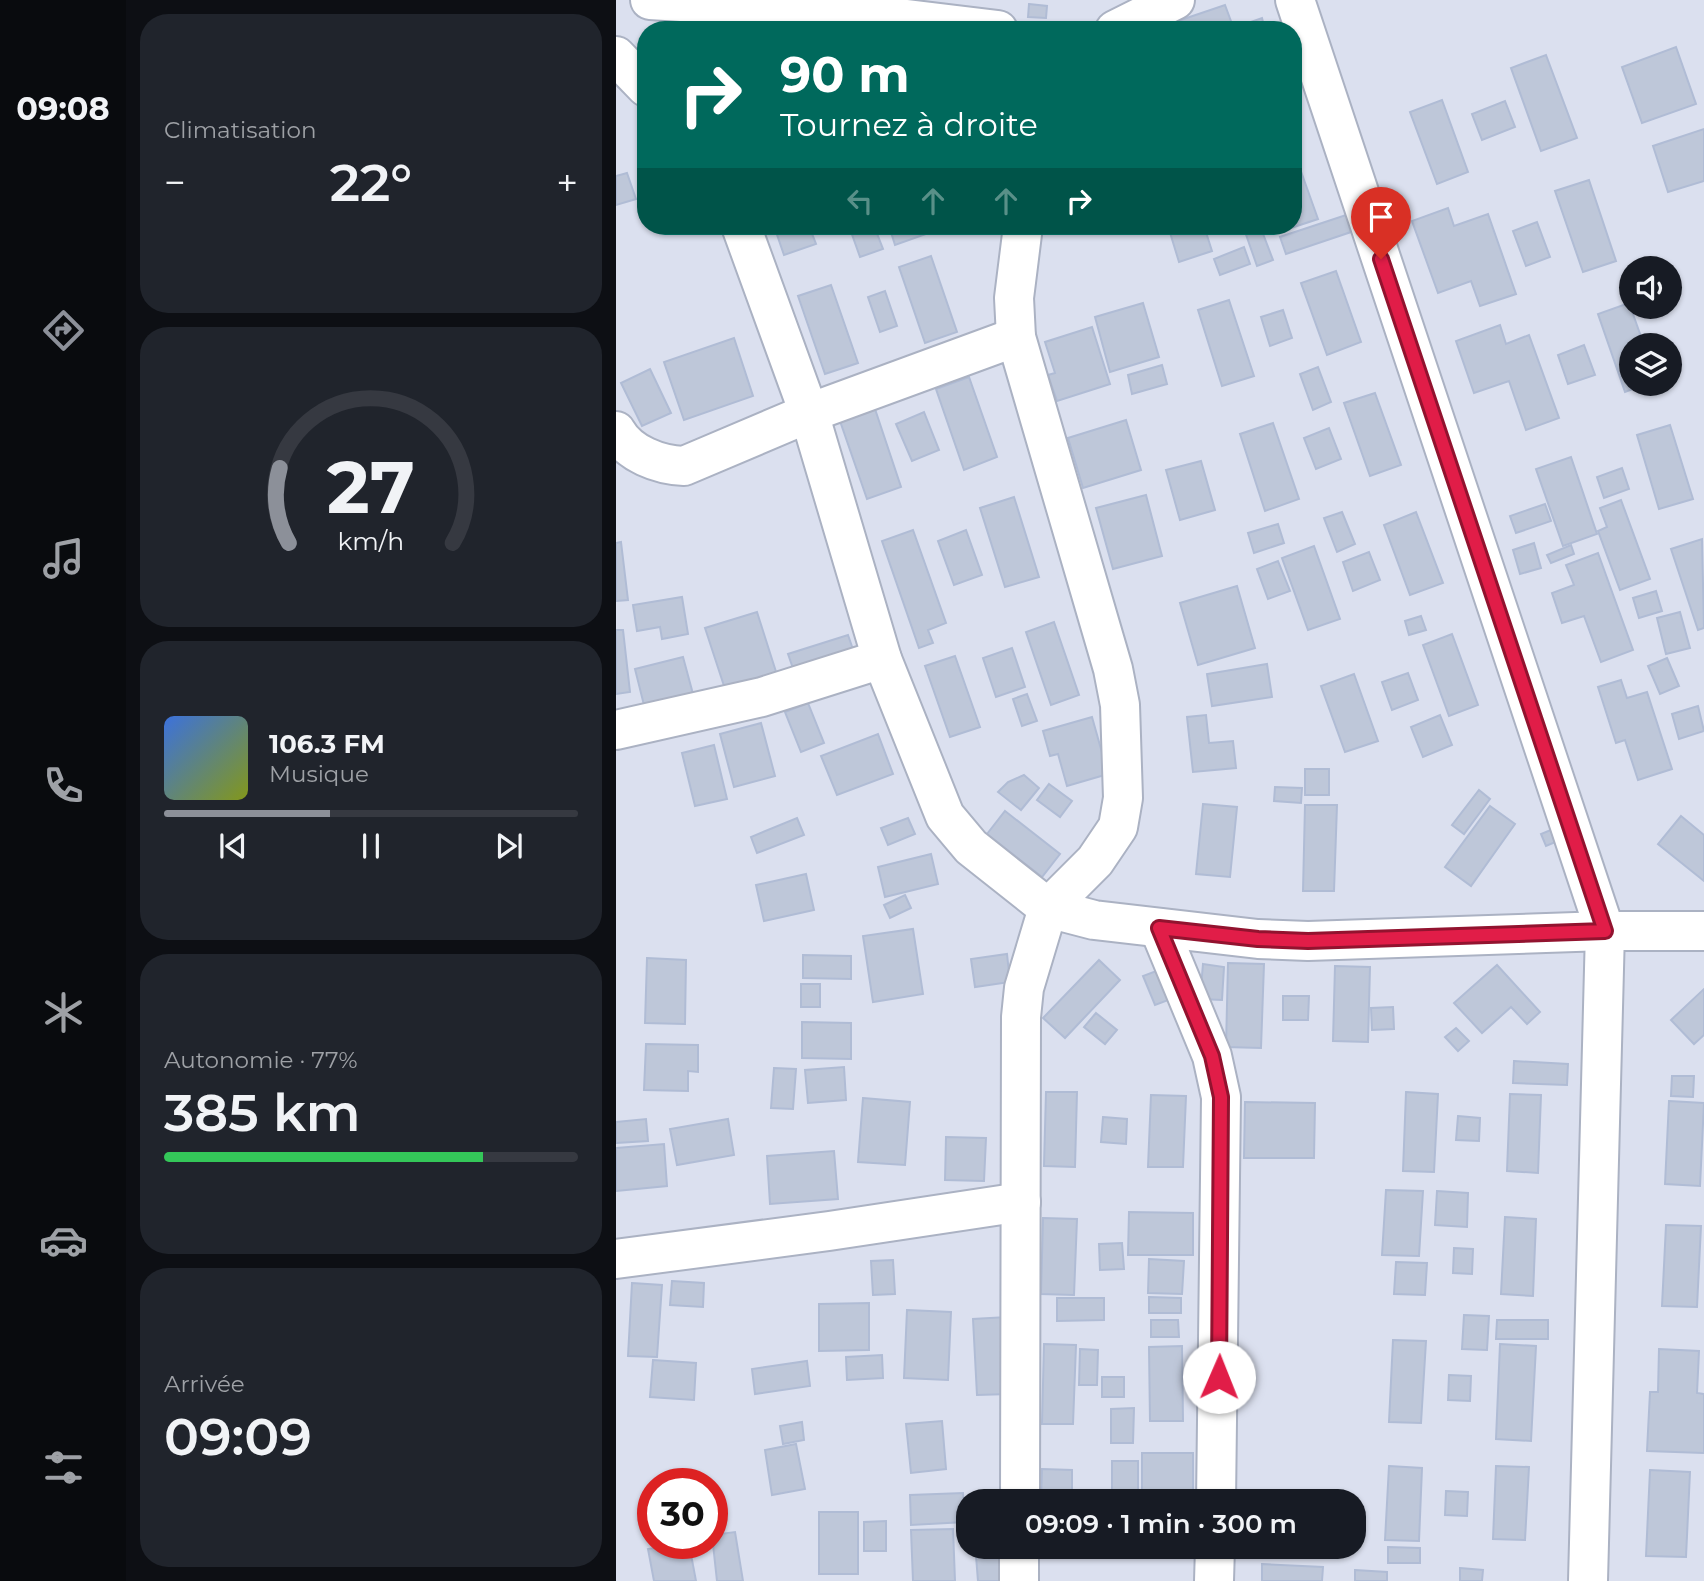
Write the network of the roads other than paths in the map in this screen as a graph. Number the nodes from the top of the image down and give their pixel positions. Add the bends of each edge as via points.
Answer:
1 (650, 0) edge
2 (1175, 0) edge
3 (1295, 0) edge
4 (923, 21) edge
5 (1133, 21) edge
6 (1302, 21) edge
7 (1302, 21) edge
8 (616, 56) edge
9 (637, 78) edge
10 (743, 235) edge
11 (1022, 235) edge
12 (1016, 337) junction
13 (809, 413) junction
14 (616, 431) edge
15 (882, 659) junction
16 (616, 730) edge
17 (1048, 908) junction
18 (1159, 928) junction
19 (1605, 931) junction
20 (1704, 931) edge
21 (1021, 1202) junction
22 (616, 1259) edge
23 (1020, 1489) edge
24 (1216, 1489) edge
25 (1019, 1559) edge
26 (1215, 1559) edge
27 (1019, 1581) edge
28 (1214, 1581) edge
29 (1588, 1581) edge

1 - 4 street
2 - 5 street
3 - 7 street
6 - 19 street
8 - 9 street
10 - 13 street
11 - 12 street via 1014,299
12 - 13 street
12 - 17 street via 1120,705 1123,798 1118,827 1095,861
13 - 14 street via 684,466 663,465 623,443
13 - 15 street
15 - 16 street via 762,696
15 - 17 street via 945,816 971,848
17 - 18 street via 1094,920
17 - 21 street via 1024,989 1021,1017
18 - 19 street via 1308,941
18 - 24 street via 1212,1056 1221,1097
19 - 20 street
19 - 29 street
21 - 22 street
21 - 23 street
25 - 27 street
26 - 28 street

